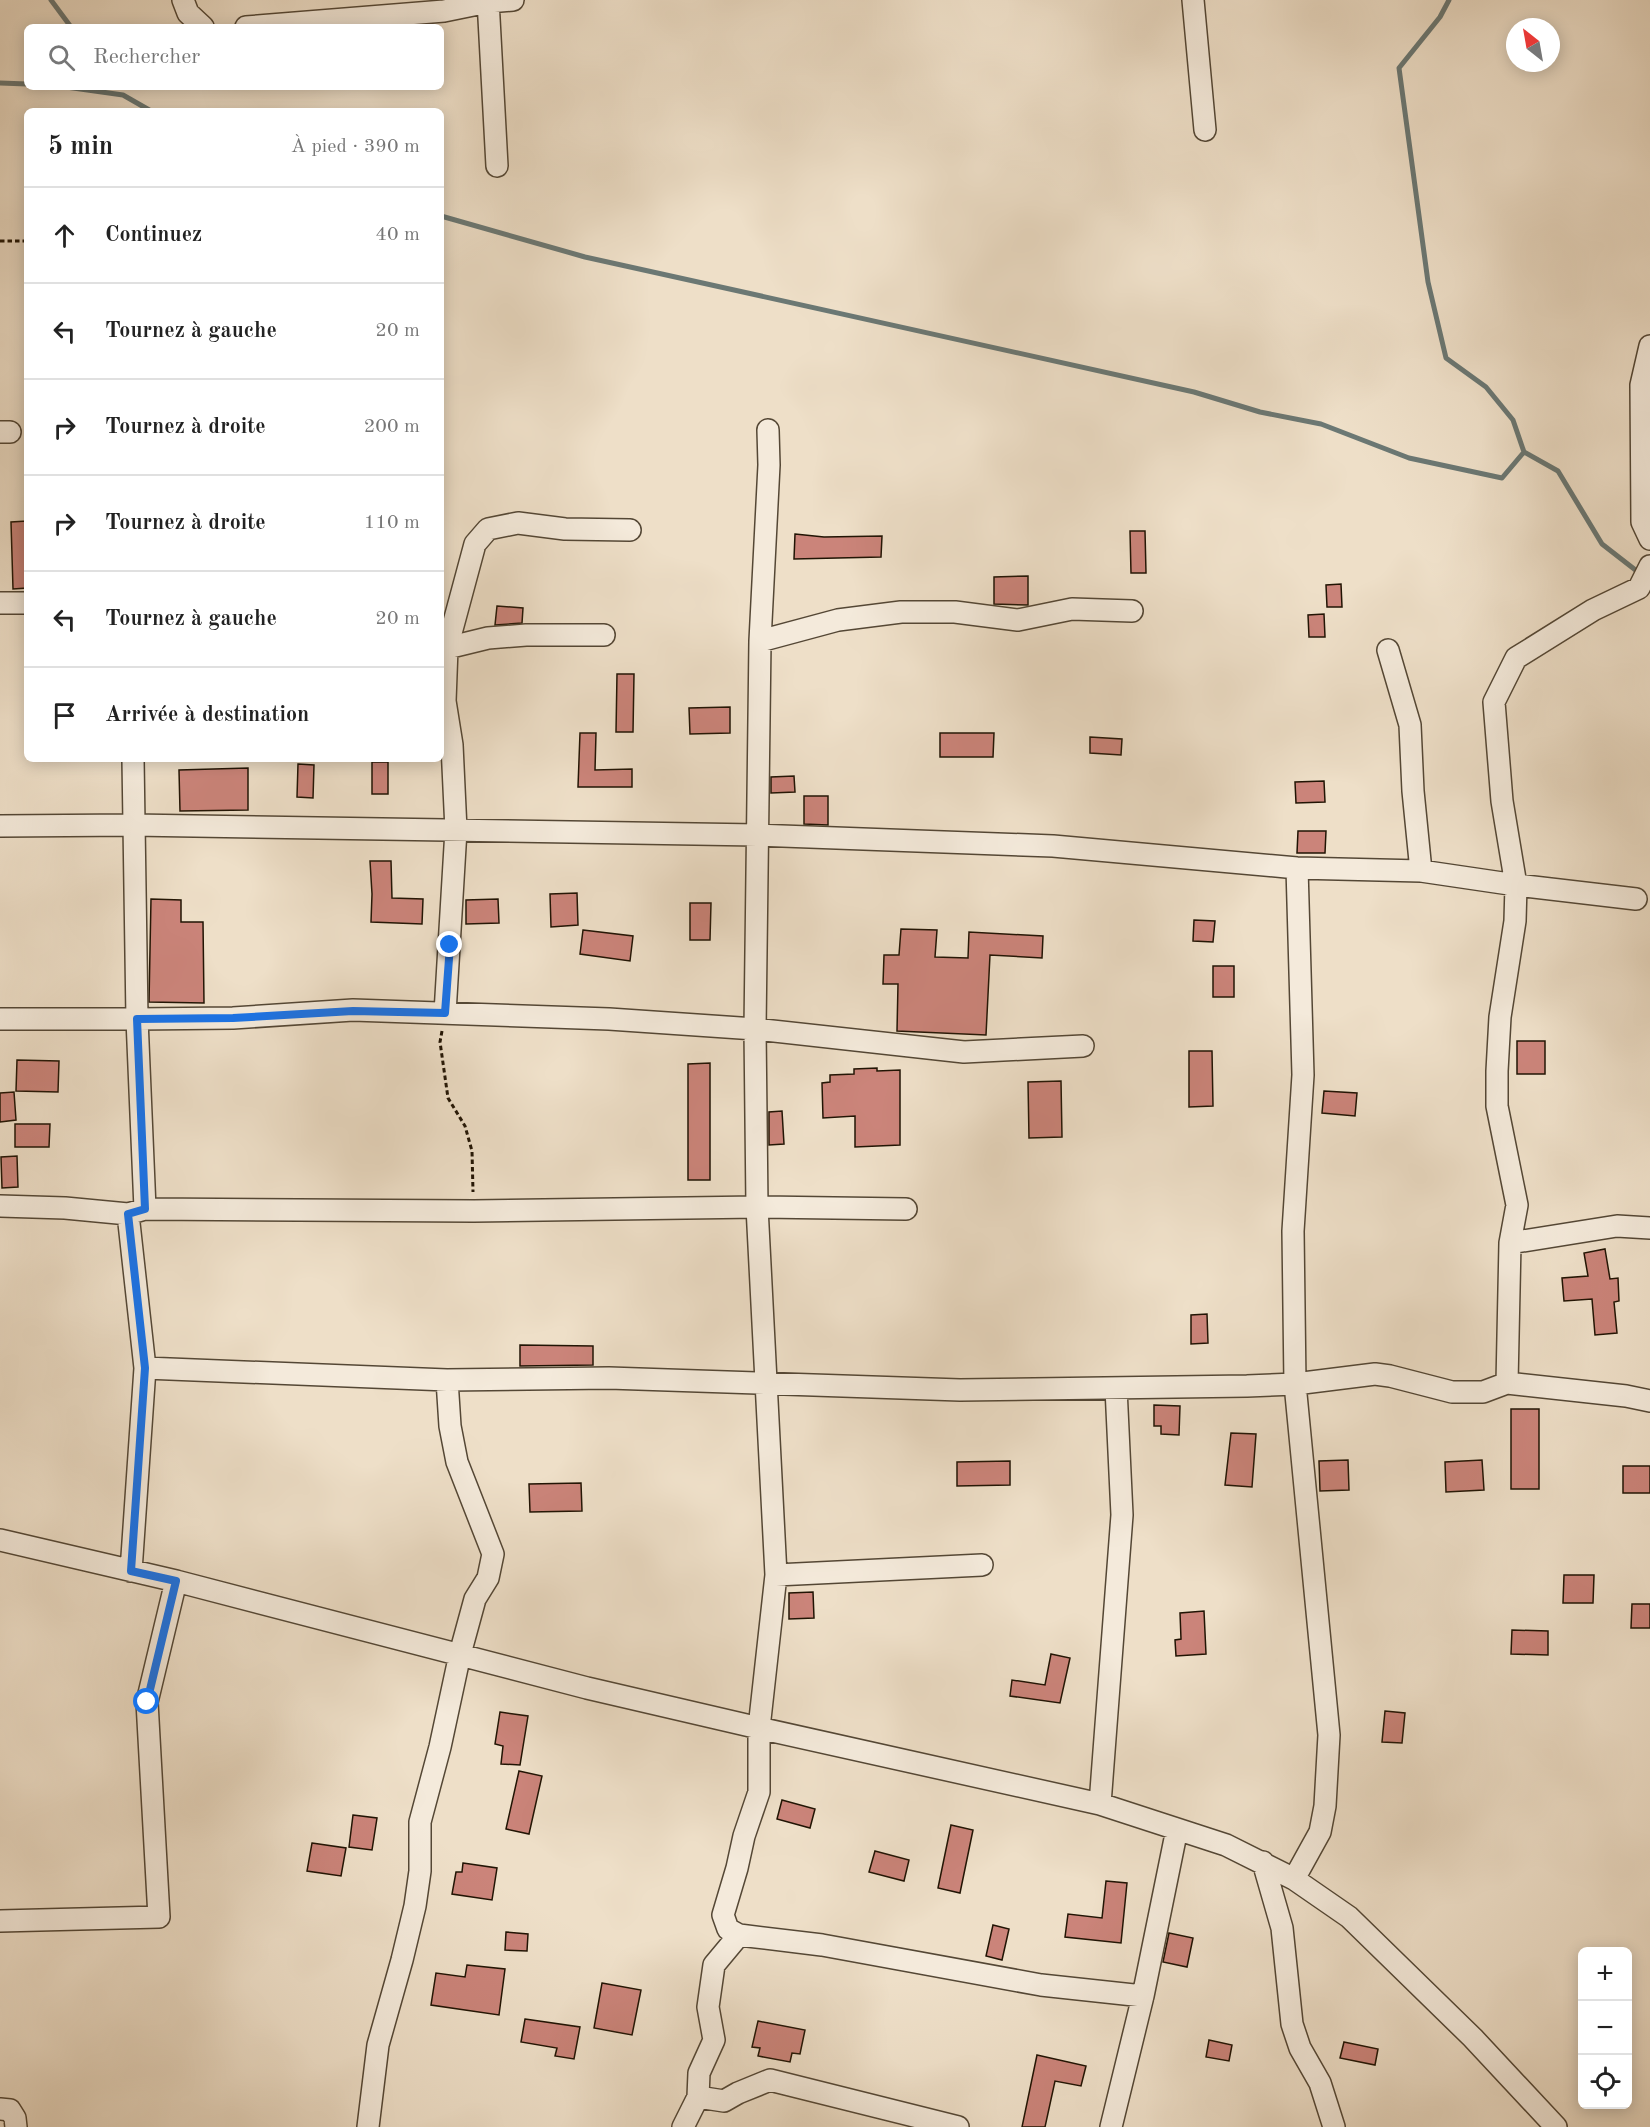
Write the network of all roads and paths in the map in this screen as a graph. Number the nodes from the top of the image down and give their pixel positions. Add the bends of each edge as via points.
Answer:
1 (183, 0) edge
2 (513, 0) edge
3 (1192, 0) edge
4 (488, 1) edge
5 (200, 24) edge
6 (283, 24) edge
7 (1205, 130) dead end
8 (497, 166) dead end
9 (0, 241) edge
10 (24, 242) edge
11 (1650, 345) edge
12 (768, 430) dead end
13 (630, 530) dead end
14 (1650, 539) edge
15 (1650, 567) edge
16 (0, 603) edge
17 (24, 603) edge
18 (1132, 611) dead end
19 (604, 635) dead end
20 (760, 641) junction
21 (444, 647) edge
22 (1388, 650) dead end
23 (133, 762) edge
24 (134, 825) junction
25 (0, 826) edge
26 (456, 830) junction
27 (757, 835) junction
28 (1297, 868) junction
29 (1421, 871) junction
30 (1515, 885) junction
31 (1636, 899) dead end
32 (445, 1013) junction
33 (0, 1019) edge
34 (137, 1019) junction
35 (755, 1029) junction
36 (1083, 1046) dead end
37 (0, 1206) edge
38 (757, 1207) junction
39 (906, 1209) dead end
40 (474, 1211) junction
41 (137, 1212) junction
42 (1650, 1228) edge
43 (1509, 1243) junction
44 (145, 1368) junction
45 (447, 1380) junction
46 (766, 1383) junction
47 (1507, 1383) junction
48 (1295, 1384) junction
49 (1116, 1388) junction
50 (1650, 1401) edge
51 (0, 1540) edge
52 (982, 1565) dead end
53 (131, 1571) junction
54 (776, 1575) junction
55 (176, 1581) junction
56 (460, 1654) junction
57 (759, 1728) junction
58 (1100, 1804) junction
59 (1177, 1829) junction
60 (1263, 1862) junction
61 (1294, 1879) junction
62 (0, 1921) edge
63 (739, 1935) junction
64 (1143, 1996) junction
65 (698, 2097) junction
66 (0, 2109) edge
67 (16, 2127) edge
68 (368, 2127) edge
69 (683, 2127) edge
70 (958, 2127) edge
71 (1111, 2127) edge
72 (1334, 2127) edge
73 (1556, 2127) edge

1 - 5 street via 188,13
2 - 4 street
3 - 7 street
4 - 6 street via 444,11
4 - 8 street
9 - 10 path
11 - 14 street via 1641,385 1641,408 1642,522
12 - 20 street
13 - 21 street via 565,529 518,522 488,529 475,544
15 - 30 street via 1639,588 1593,610 1516,658 1494,702 1502,801
16 - 17 street
18 - 20 street via 1072,609 1018,620 955,612 901,612 838,620
19 - 21 street via 488,638
20 - 27 street
21 - 26 street
22 - 29 street via 1410,725
23 - 24 street
24 - 25 street
24 - 26 street
24 - 34 street
26 - 27 street
26 - 32 street
27 - 28 street via 1053,846
27 - 35 street
28 - 29 street
28 - 48 street via 1304,1075 1293,1231
29 - 30 street
30 - 31 street
30 - 43 street via 1515,921 1500,1017 1497,1071 1497,1106 1517,1205
32 - 34 street via 353,1011
32 - 35 street via 609,1018
32 - 40 path via 440,1041 444,1077 448,1098 465,1126 472,1151
33 - 34 street
34 - 41 street
35 - 36 street via 964,1052
35 - 38 street
37 - 41 street
38 - 39 street
38 - 40 street
38 - 46 street
40 - 41 street
41 - 44 street
42 - 43 street via 1617,1226
43 - 47 street
44 - 45 street
44 - 53 street
45 - 46 street via 609,1378
45 - 56 street via 457,1462 493,1554
46 - 49 street via 960,1390
46 - 54 street
47 - 48 street via 1483,1392 1452,1392 1375,1374
47 - 50 street
48 - 49 street
48 - 61 street via 1329,1735 1320,1832
49 - 58 street via 1122,1515
51 - 53 street
52 - 54 street
53 - 55 street
54 - 57 street
55 - 56 street
55 - 62 street via 147,1702 159,1917
56 - 57 street
56 - 68 street via 420,1822 415,1906 378,2045
57 - 58 street
57 - 63 street via 759,1792 723,1915 728,1929
58 - 59 street
59 - 60 street
59 - 64 street
60 - 61 street
60 - 72 street via 1282,1928 1292,2024 1300,2048 1320,2083
61 - 73 street via 1349,1917 1473,2038
63 - 64 street via 822,1945 1041,1985
63 - 65 street via 714,1965 708,2007 714,2040 699,2073
64 - 71 street
65 - 69 street
65 - 70 street via 723,2102 770,2080
66 - 67 street via 10,2110

